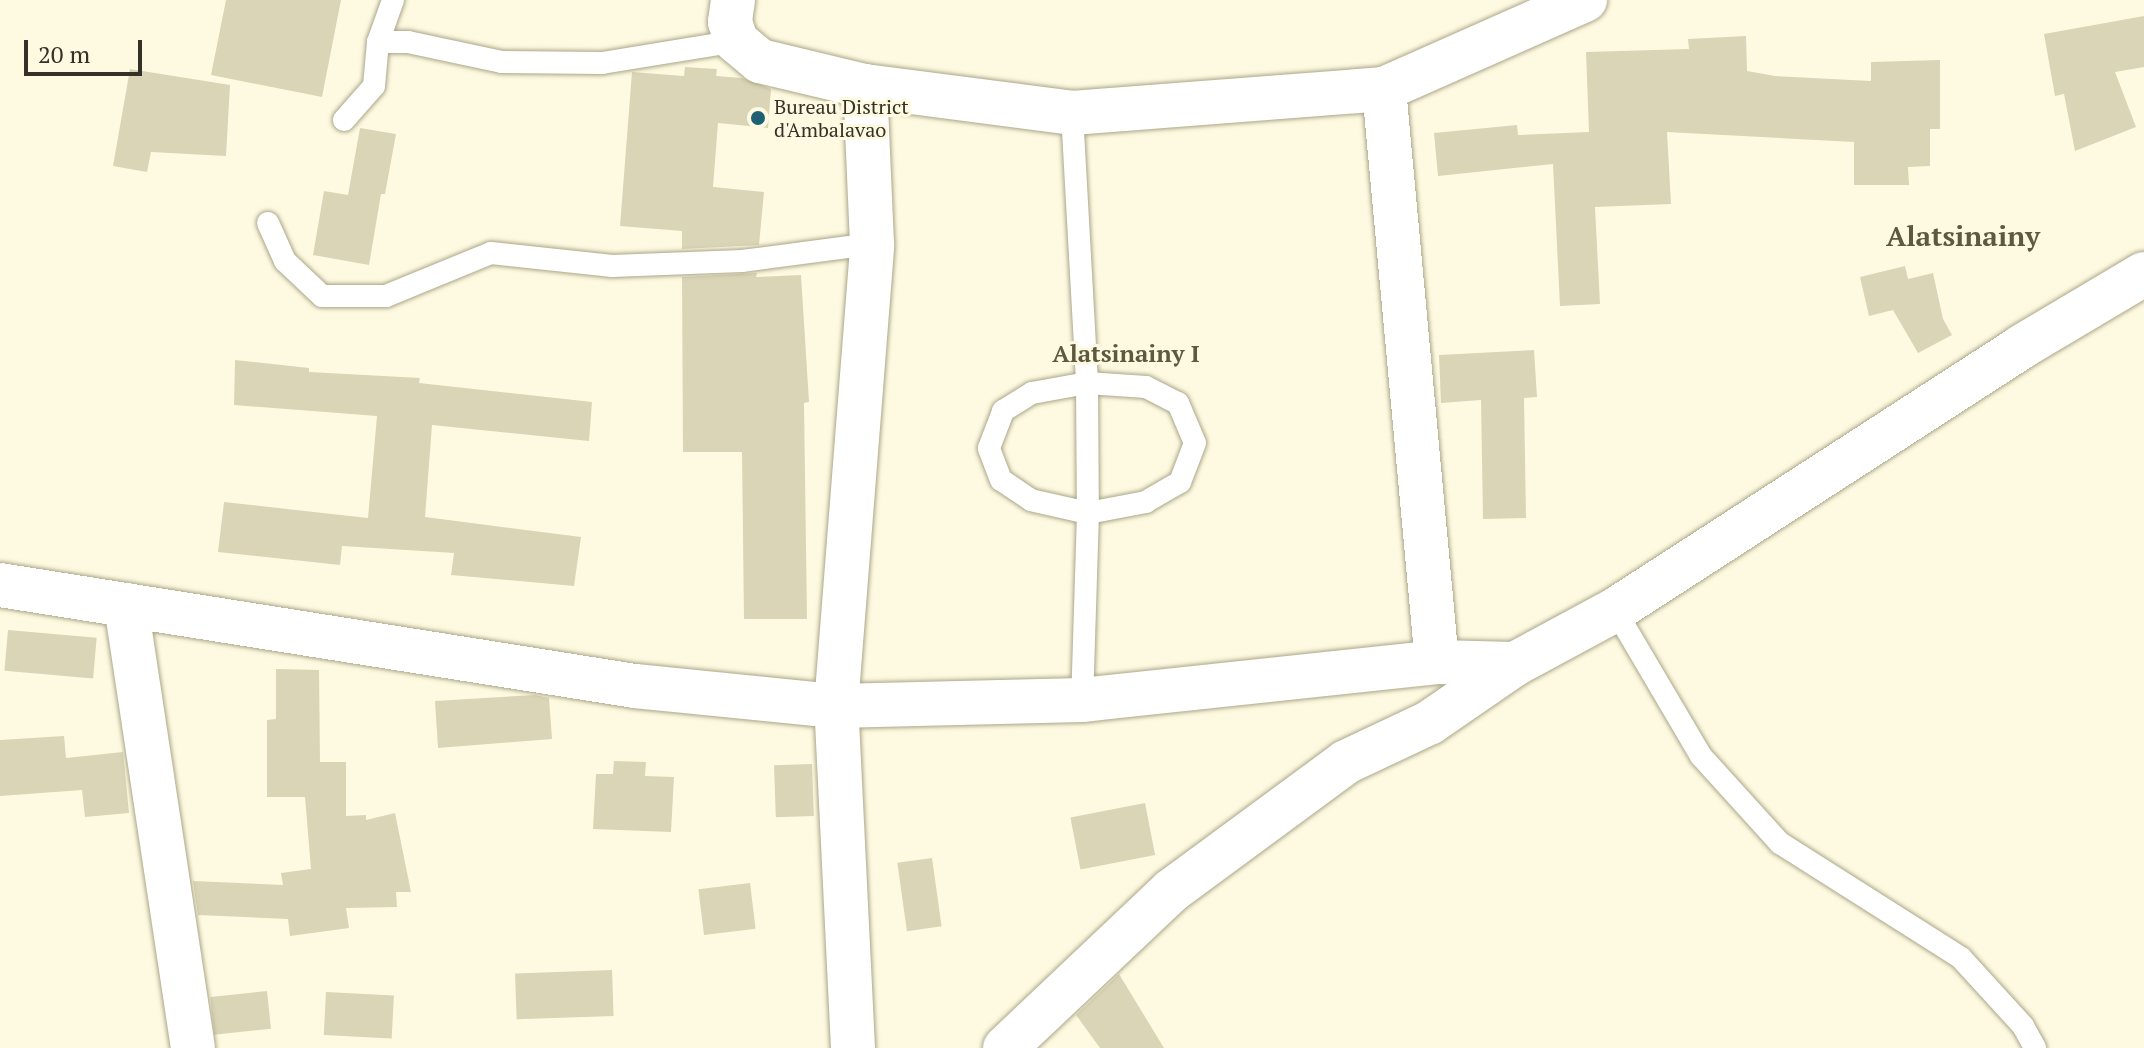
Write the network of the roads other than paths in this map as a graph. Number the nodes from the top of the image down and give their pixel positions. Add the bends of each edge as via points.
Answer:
1 (393, 0) edge
2 (1585, 0) edge
3 (734, 20) edge
4 (378, 42) junction
5 (865, 86) junction
6 (1384, 89) junction
7 (1072, 113) junction
8 (344, 120) dead end
9 (268, 223) dead end
10 (872, 244) junction
11 (2144, 274) edge
12 (1087, 383) junction
13 (1088, 513) junction
14 (0, 585) edge
15 (126, 605) junction
16 (1615, 610) junction
17 (1437, 662) junction
18 (1515, 664) junction
19 (1082, 700) junction
20 (836, 706) junction
21 (193, 1048) edge
22 (853, 1048) edge
23 (1005, 1048) edge
24 (2035, 1048) edge

1 - 4 lane
2 - 6 street
3 - 4 lane via 602,63 502,62 408,42
3 - 5 street via 760,61
4 - 8 lane via 374,86
5 - 7 street
5 - 10 street
6 - 7 street
6 - 17 street
7 - 12 lane
9 - 10 lane via 285,261 322,296 386,296 491,253 612,266 742,261
10 - 20 street
11 - 16 street via 2021,347
12 - 13 lane
12 - 13 lane via 1032,393 1003,411 989,448 1001,480 1031,500
12 - 13 lane via 1146,387 1178,403 1195,443 1180,482 1146,502
13 - 19 lane
14 - 15 street
15 - 20 street via 635,686
15 - 21 street
16 - 18 street
16 - 24 lane via 1701,756 1780,843 1961,958 2023,1026
17 - 18 street
17 - 19 street
18 - 23 street via 1429,723 1346,762 1171,891
19 - 20 street
20 - 22 street

